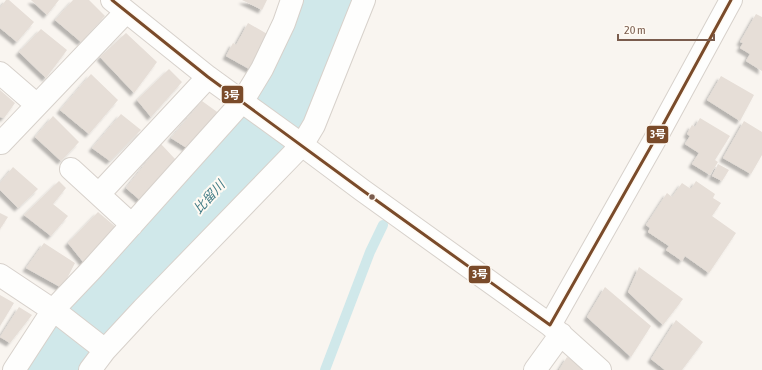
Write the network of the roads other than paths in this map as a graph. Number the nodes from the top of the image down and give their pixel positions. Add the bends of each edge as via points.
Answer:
1 (292, 0) edge
2 (364, 0) edge
3 (731, 0) edge
4 (119, 6) edge
5 (0, 73) edge
6 (208, 77) junction
7 (37, 105) junction
8 (247, 106) junction
9 (297, 141) junction
10 (0, 142) edge
11 (71, 169) dead end
12 (99, 194) junction
13 (132, 225) junction
14 (0, 275) edge
15 (57, 313) junction
16 (556, 330) junction
17 (101, 347) junction
18 (14, 370) edge
19 (90, 370) edge
20 (535, 370) edge
21 (600, 370) edge

1 - 8 street
2 - 9 street via 314,125
3 - 16 street
4 - 6 street
4 - 7 street
5 - 7 street
6 - 8 street
6 - 12 street
7 - 10 street
8 - 9 street
8 - 13 street
9 - 16 street
9 - 17 street via 143,309
11 - 12 street
12 - 13 street
13 - 15 street
14 - 15 street
15 - 17 street
15 - 18 street
16 - 20 street
16 - 21 street
17 - 19 street

